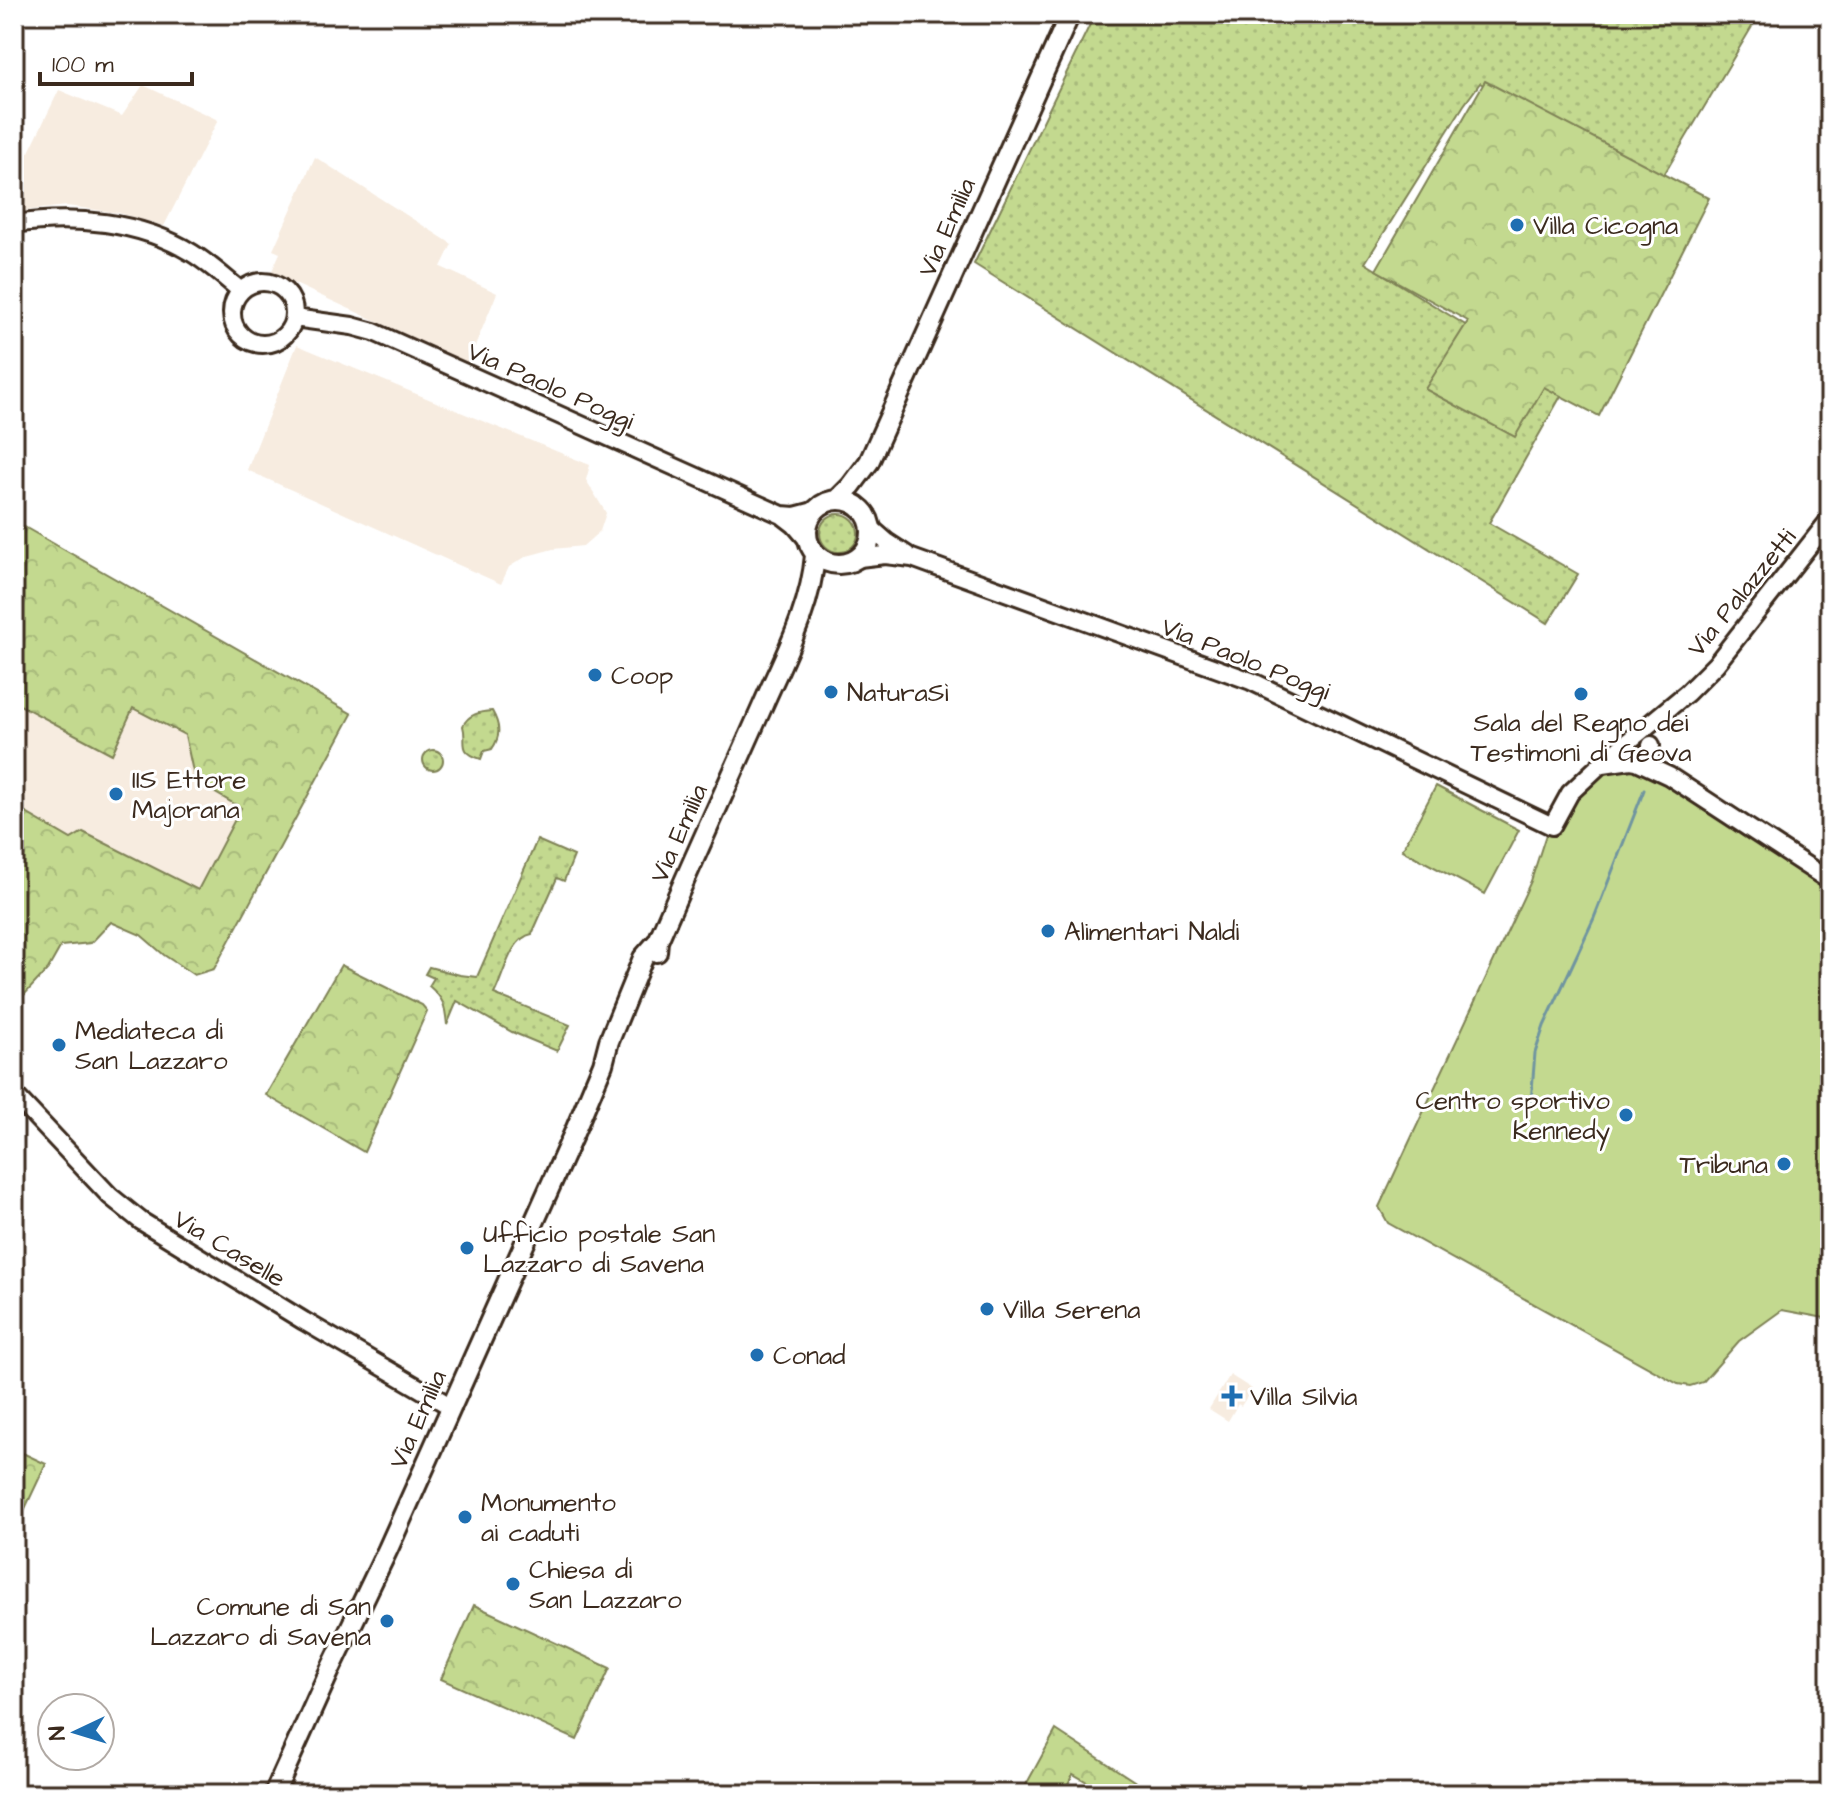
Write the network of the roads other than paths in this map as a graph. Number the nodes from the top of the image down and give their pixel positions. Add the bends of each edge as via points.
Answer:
1 (1070, 14) edge
2 (14, 224) edge
3 (241, 291) junction
4 (294, 318) junction
5 (869, 462) junction
6 (837, 500) junction
7 (814, 511) junction
8 (782, 515) junction
9 (1830, 519) edge
10 (868, 521) junction
11 (811, 547) junction
12 (859, 558) junction
13 (912, 558) junction
14 (839, 565) junction
15 (802, 614) junction
16 (1687, 693) junction
17 (1632, 739) junction
18 (1643, 755) junction
19 (1601, 764) junction
20 (1552, 826) joint
21 (1830, 881) edge
22 (14, 1094) edge
23 (450, 1406) junction
24 (274, 1794) edge

1 - 5 main road, Via Emilia
2 - 3 main road via 82,221 148,233 190,252
3 - 4 main road via 260,282 280,287 290,298
3 - 4 main road via 232,319 252,342 277,341
4 - 8 main road, Via Paolo Poggi via 374,332
5 - 6 main road, Via Emilia
5 - 10 main road, Via Emilia
6 - 7 main road
6 - 10 main road via 853,503
7 - 8 main road
7 - 11 main road via 807,525
8 - 11 main road, Via Paolo Poggi
9 - 16 main road, Via Palazzetti
10 - 12 main road via 869,543
10 - 13 main road, Via Paolo Poggi
11 - 14 main road via 826,563
11 - 15 main road, Via Emilia via 812,582
12 - 13 main road, Via Paolo Poggi
12 - 14 main road
13 - 20 main road, Via Paolo Poggi via 1251,681
14 - 15 main road, Via Emilia
15 - 23 main road, Via Emilia via 658,941 643,958 603,1064
16 - 17 main road, Via Palazzetti
16 - 18 main road, Via Palazzetti
17 - 18 main road via 1644,737
17 - 18 main road via 1626,752
17 - 19 main road, Via Palazzetti
18 - 19 main road
18 - 21 main road
19 - 20 main road, Via Palazzetti via 1570,793
22 - 23 main road, Via Caselle via 141,1221
23 - 24 main road, Via Emilia

